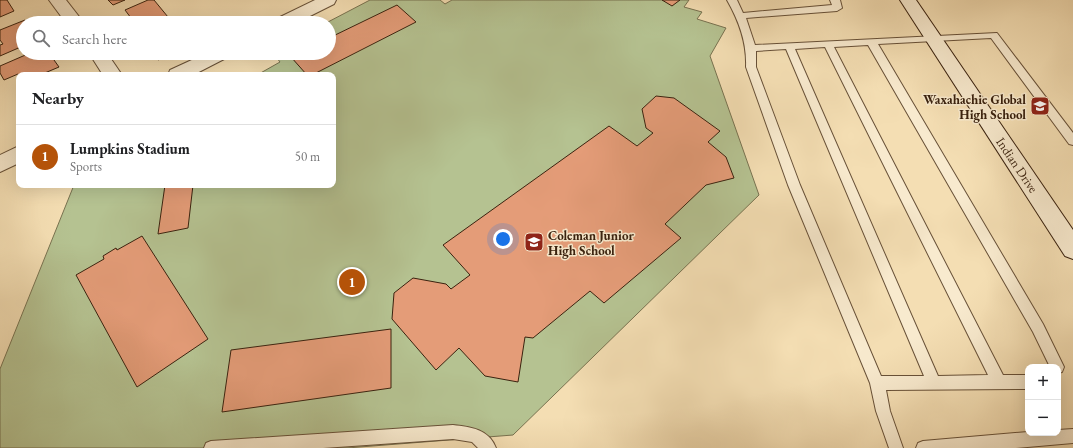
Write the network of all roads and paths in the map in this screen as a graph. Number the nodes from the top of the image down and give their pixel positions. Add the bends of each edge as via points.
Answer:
1 (57, 0) edge
2 (328, 0) edge
3 (732, 0) edge
4 (835, 0) edge
5 (908, 0) edge
6 (70, 16) edge
7 (296, 16) edge
8 (740, 16) junction
9 (933, 38) junction
10 (871, 42) junction
11 (828, 44) junction
12 (789, 46) junction
13 (751, 48) junction
14 (103, 60) edge
15 (208, 60) edge
16 (111, 72) edge
17 (183, 72) edge
18 (1073, 141) edge
19 (16, 156) edge
20 (0, 164) edge
21 (1073, 249) edge
22 (1056, 364) edge
23 (998, 382) junction
24 (1025, 382) edge
25 (876, 383) junction
26 (934, 383) junction
27 (1073, 436) edge
28 (1031, 444) edge
29 (962, 447) edge
30 (211, 448) edge
31 (488, 448) edge
32 (896, 448) edge
33 (923, 448) edge

1 - 6 street
2 - 7 street
3 - 8 lane
4 - 8 lane via 837,8
5 - 9 street, Indian Drive
8 - 13 lane
9 - 10 lane
9 - 18 lane via 994,35
9 - 21 street, Indian Drive
10 - 11 lane
10 - 22 lane via 1034,321
11 - 12 lane
11 - 23 lane
12 - 13 lane
12 - 26 lane
13 - 25 lane via 751,67 794,185
14 - 16 street
15 - 17 street
19 - 20 street
23 - 24 lane
23 - 26 lane
25 - 26 lane
25 - 32 lane
27 - 28 lane
28 - 29 lane
29 - 33 lane
30 - 31 lane via 453,432 475,435

